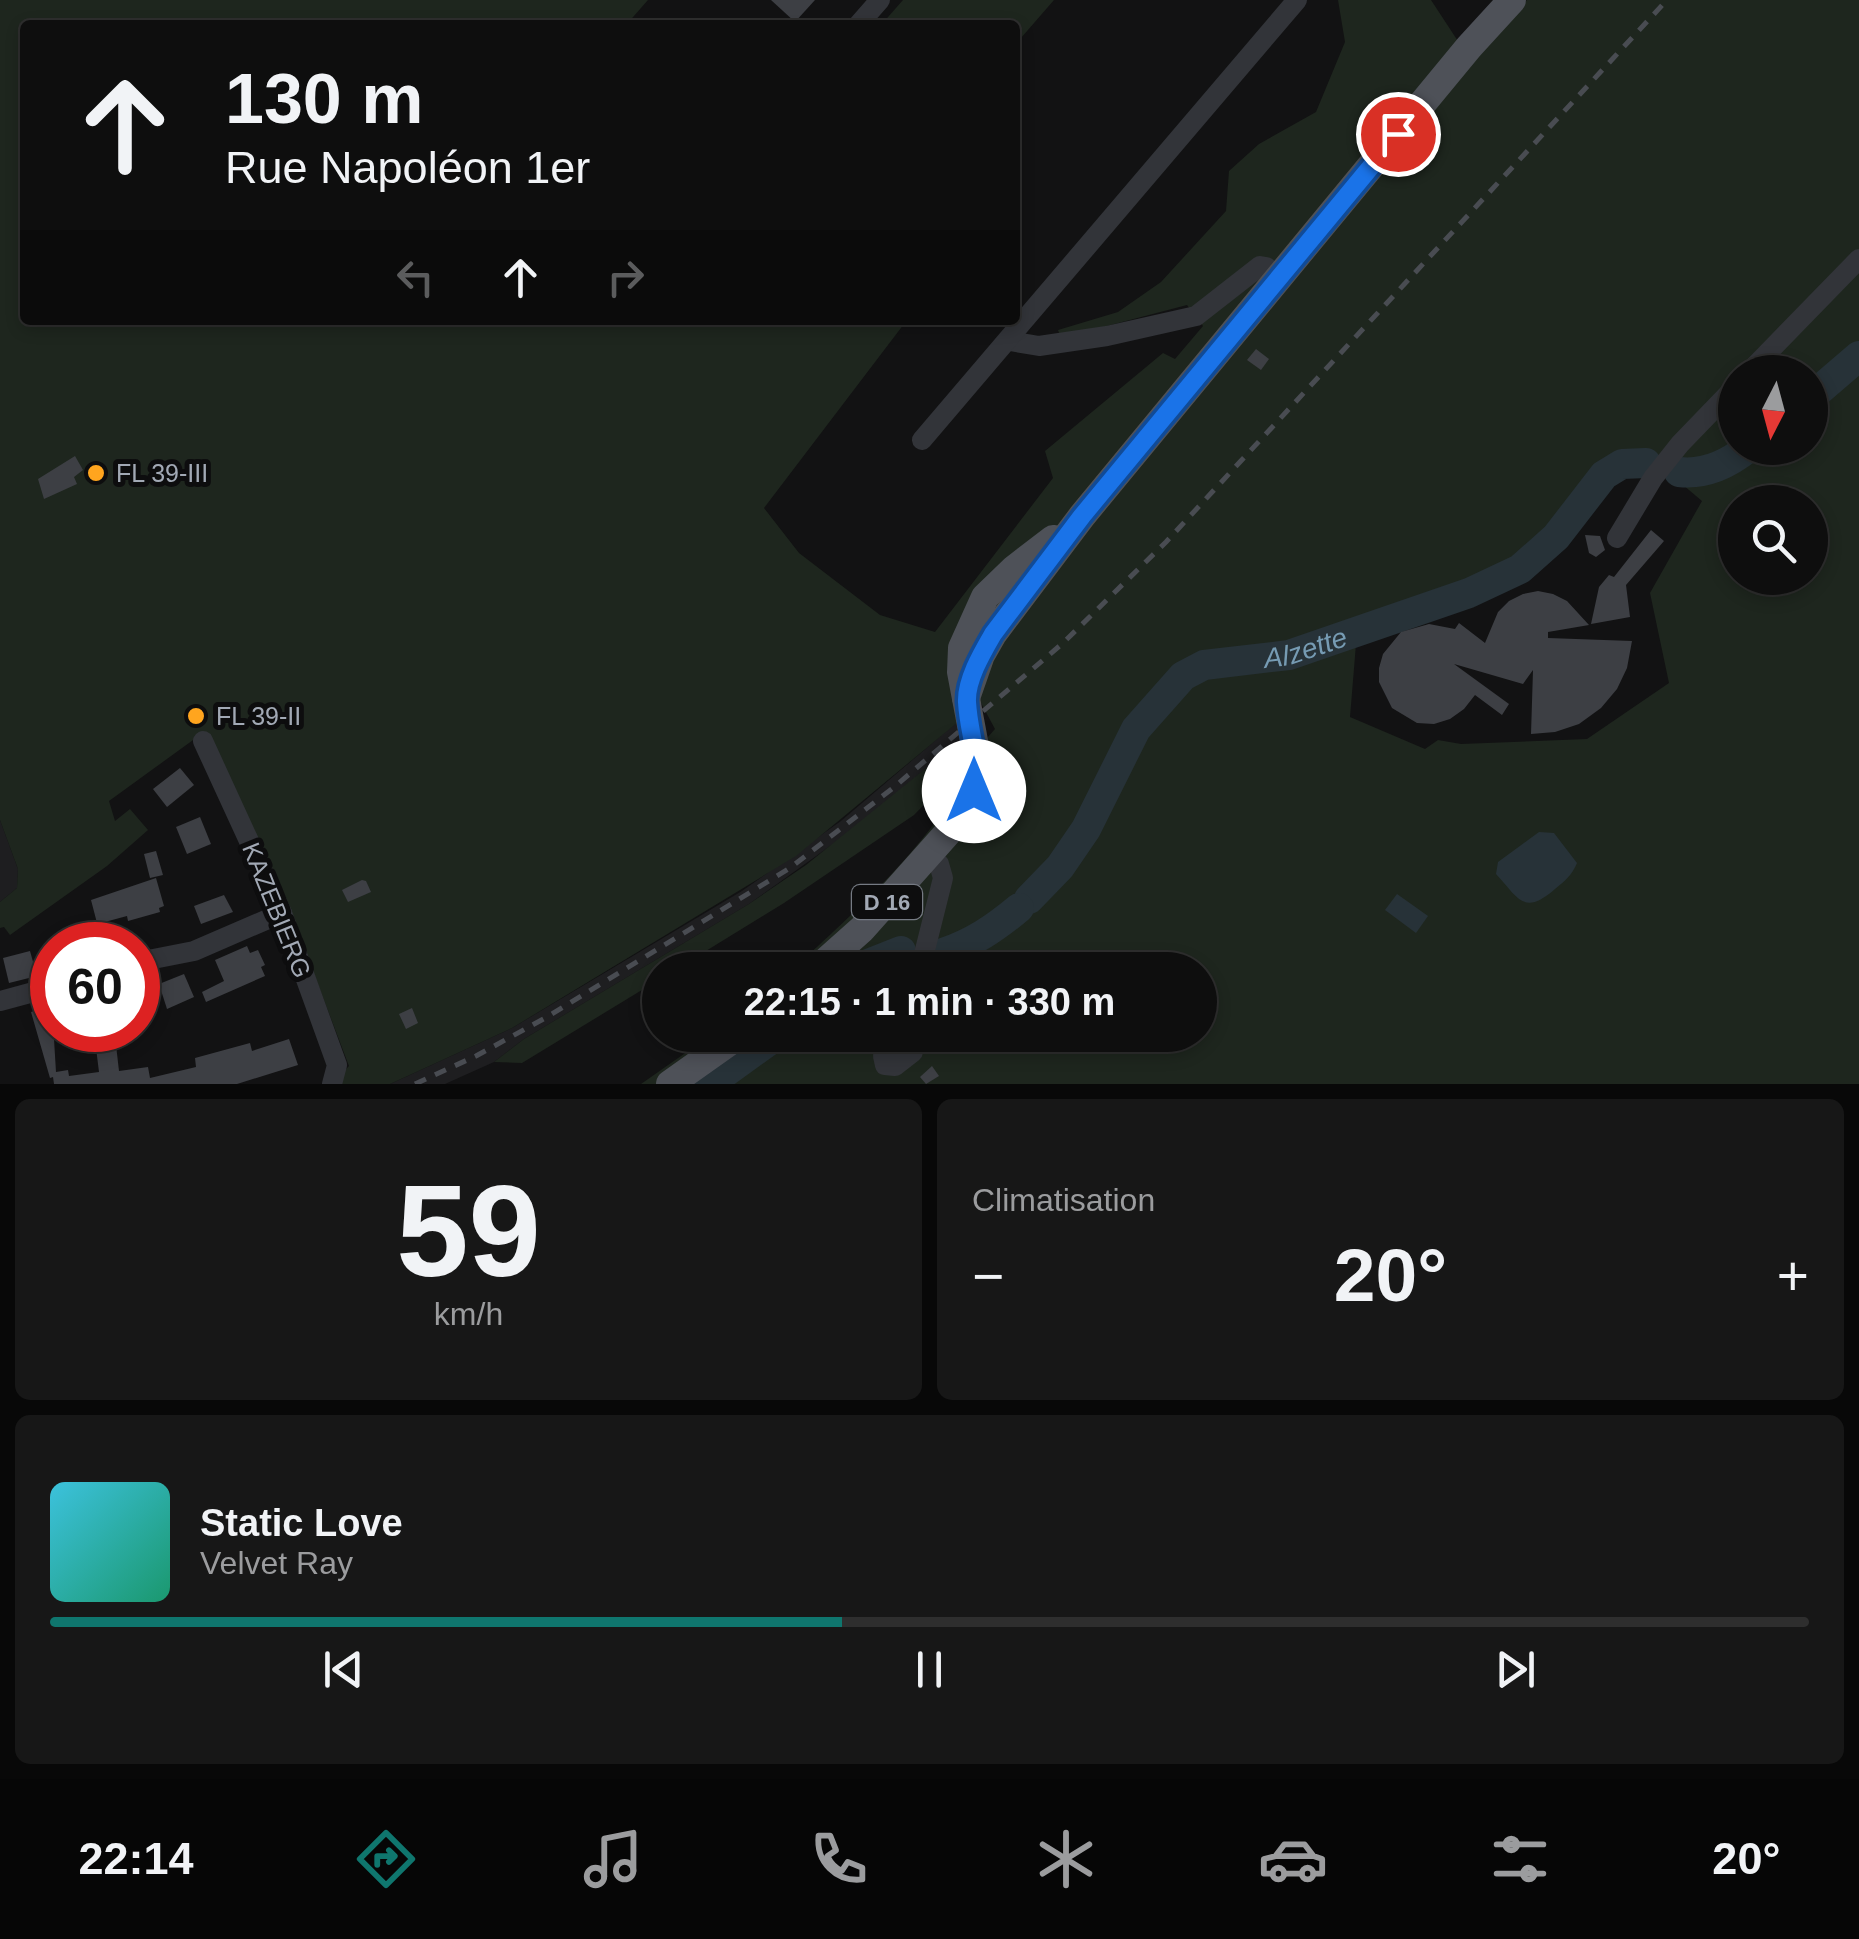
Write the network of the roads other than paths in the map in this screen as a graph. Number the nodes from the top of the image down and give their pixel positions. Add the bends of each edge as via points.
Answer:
1 (880, 0) edge
2 (1297, 0) edge
3 (1512, 0) edge
4 (862, 20) edge
5 (1859, 260) edge
6 (1280, 277) junction
7 (1010, 341) junction
8 (1767, 355) edge
9 (1718, 405) edge
10 (922, 440) dead end
11 (1616, 538) dead end
12 (204, 741) dead end
13 (929, 855) junction
14 (282, 913) junction
15 (837, 952) edge
16 (924, 952) edge
17 (160, 958) edge
18 (30, 992) edge
19 (0, 1000) edge
20 (715, 1052) edge
21 (884, 1052) edge
22 (914, 1052) dead end
23 (332, 1084) edge
24 (670, 1084) edge

1 - 4 street
2 - 7 street
3 - 6 main road, D 16
5 - 8 street
6 - 7 street via 1260,266 1196,316 1039,346
6 - 13 main road, D 16 via 1082,516 985,597 962,648 978,762 974,791
7 - 10 street
9 - 11 street via 1680,444
12 - 14 street, KAZEBIERG
13 - 15 main road, D 16
13 - 16 street via 943,878
14 - 17 street via 194,951
14 - 23 street, KAZEBIERG via 337,1065
18 - 19 street
20 - 24 main road
21 - 22 street via 886,1064 895,1066

